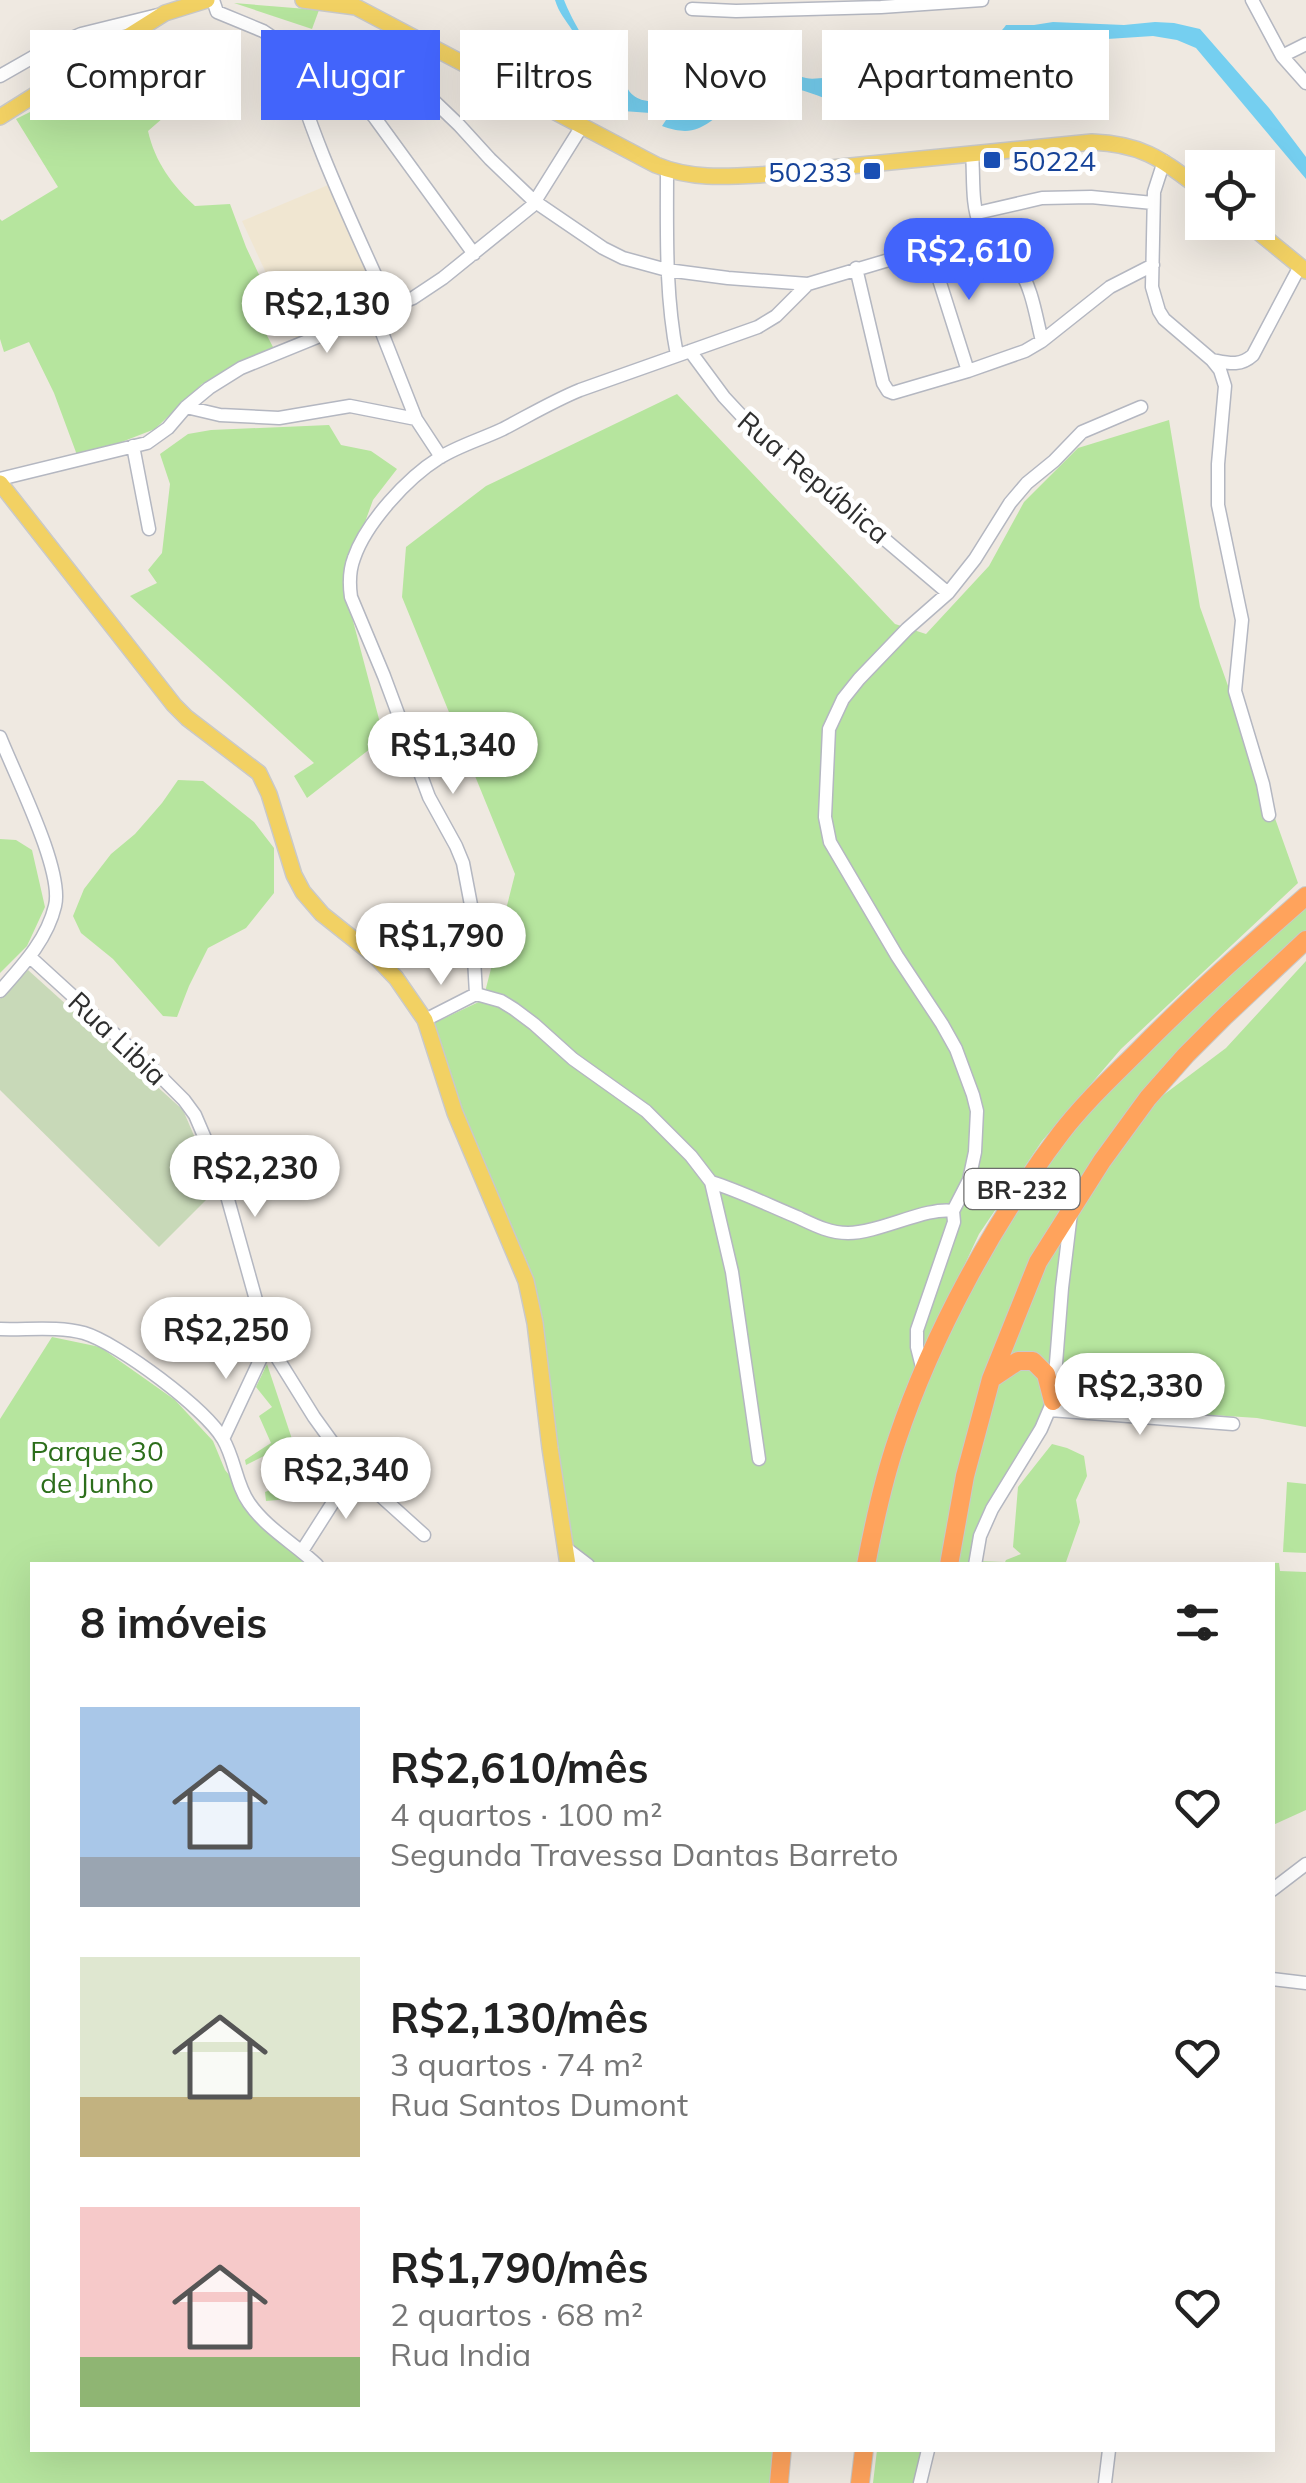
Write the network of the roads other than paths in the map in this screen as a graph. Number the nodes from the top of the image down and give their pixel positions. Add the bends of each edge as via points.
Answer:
1 (210, 0) edge
2 (302, 0) edge
3 (982, 0) edge
4 (1252, 0) edge
5 (356, 4) edge
6 (788, 5) edge
7 (692, 10) dead end
8 (165, 14) junction
9 (261, 32) edge
10 (1306, 44) edge
11 (1282, 56) junction
12 (0, 76) edge
13 (1306, 83) edge
14 (440, 107) edge
15 (0, 118) edge
16 (309, 120) edge
17 (376, 120) edge
18 (582, 126) junction
19 (972, 154) junction
20 (1164, 162) junction
21 (667, 170) junction
22 (1185, 177) edge
23 (534, 200) junction
24 (1153, 203) junction
25 (977, 214) junction
26 (982, 229) junction
27 (1268, 240) edge
28 (929, 248) junction
29 (474, 254) junction
30 (1153, 265) junction
31 (856, 268) junction
32 (1303, 268) edge
33 (667, 270) junction
34 (808, 284) junction
35 (390, 308) junction
36 (375, 314) junction
37 (1042, 341) junction
38 (684, 353) junction
39 (1212, 360) junction
40 (968, 371) junction
41 (186, 407) junction
42 (1141, 408) dead end
43 (416, 419) junction
44 (133, 446) junction
45 (441, 457) junction
46 (0, 481) edge
47 (149, 529) dead end
48 (948, 593) junction
49 (0, 737) edge
50 (1270, 816) dead end
51 (1306, 896) edge
52 (1306, 940) edge
53 (30, 957) junction
54 (0, 991) edge
55 (476, 994) junction
56 (425, 1020) junction
57 (711, 1182) junction
58 (1072, 1210) junction
59 (953, 1211) junction
60 (0, 1329) edge
61 (268, 1343) junction
62 (924, 1371) junction
63 (991, 1379) junction
64 (1051, 1405) junction
65 (1233, 1424) dead end
66 (223, 1439) junction
67 (760, 1459) dead end
68 (353, 1471) junction
69 (424, 1535) dead end
70 (302, 1551) junction
71 (567, 1557) edge
72 (313, 1562) edge
73 (867, 1562) edge
74 (950, 1562) edge
75 (976, 1562) edge
76 (1306, 1864) edge
77 (1275, 1888) edge
78 (1275, 1979) edge
79 (1306, 1983) edge
80 (782, 2452) edge
81 (864, 2452) edge
82 (928, 2452) edge
83 (1109, 2452) edge
84 (779, 2483) edge
85 (860, 2483) edge
86 (920, 2483) edge
87 (1105, 2483) edge

1 - 8 main road
1 - 9 street via 217,12
2 - 5 main road
3 - 6 street
4 - 11 street
5 - 18 main road
6 - 7 street
8 - 12 street via 81,34
8 - 15 main road
10 - 11 street
11 - 13 street
14 - 23 street
16 - 35 street
17 - 29 street
18 - 21 main road
18 - 23 street
19 - 20 main road via 1092,142 1132,146
19 - 21 main road via 742,176
19 - 25 street
20 - 22 main road
20 - 24 street
21 - 33 street
23 - 29 street
23 - 33 street via 602,248
24 - 25 street via 1042,198
24 - 30 street
25 - 26 street
26 - 28 street
26 - 37 street via 1020,270
27 - 32 main road
28 - 31 street
28 - 40 street
29 - 35 street
30 - 37 street via 1110,286
30 - 39 street via 1159,311
31 - 34 street
31 - 40 street via 890,393
32 - 39 street via 1252,355 1233,364
33 - 34 street
33 - 38 street via 670,310
34 - 38 street via 766,323
35 - 36 street
36 - 41 street via 241,368
36 - 43 street
37 - 40 street
38 - 45 street via 567,396
38 - 48 street, Rua República via 751,426
39 - 50 street via 1226,386 1218,464 1220,521 1242,620 1235,691
41 - 43 street via 279,418 350,406
41 - 44 street via 158,438
42 - 48 street via 1082,432 1027,483
43 - 45 street
44 - 46 street
44 - 47 street
45 - 55 street via 386,506 354,556 350,585 423,782 463,864
46 - 56 main road via 174,706 259,774 303,892 386,967
48 - 59 street via 838,708 827,742 825,818 838,860 936,1014 969,1080 975,1152
49 - 53 street via 57,890
51 - 62 highway, BR-232 via 1200,988 1062,1132 1012,1205
52 - 58 highway, BR-232 via 1148,1098
53 - 54 street
53 - 61 street, Rua Libia via 195,1115 222,1178
55 - 56 street
55 - 57 street via 501,1001 646,1111
56 - 71 main road via 526,1281
57 - 59 street via 835,1232
57 - 67 street via 732,1272
58 - 63 highway, BR-232 via 1038,1262
58 - 64 street
59 - 62 street via 918,1330
60 - 66 street via 82,1332 99,1339 182,1396
61 - 66 street
61 - 68 street, Rua Libia
62 - 73 highway, BR-232 via 896,1440
63 - 64 highway via 1018,1361 1033,1361 1046,1374
63 - 74 highway, BR-232
64 - 65 street
64 - 75 street via 992,1509
66 - 70 street via 246,1499
68 - 69 street, Rua Libia
68 - 70 street
70 - 72 street
76 - 77 street
78 - 79 street
80 - 84 highway
81 - 85 highway
82 - 86 street
83 - 87 street

